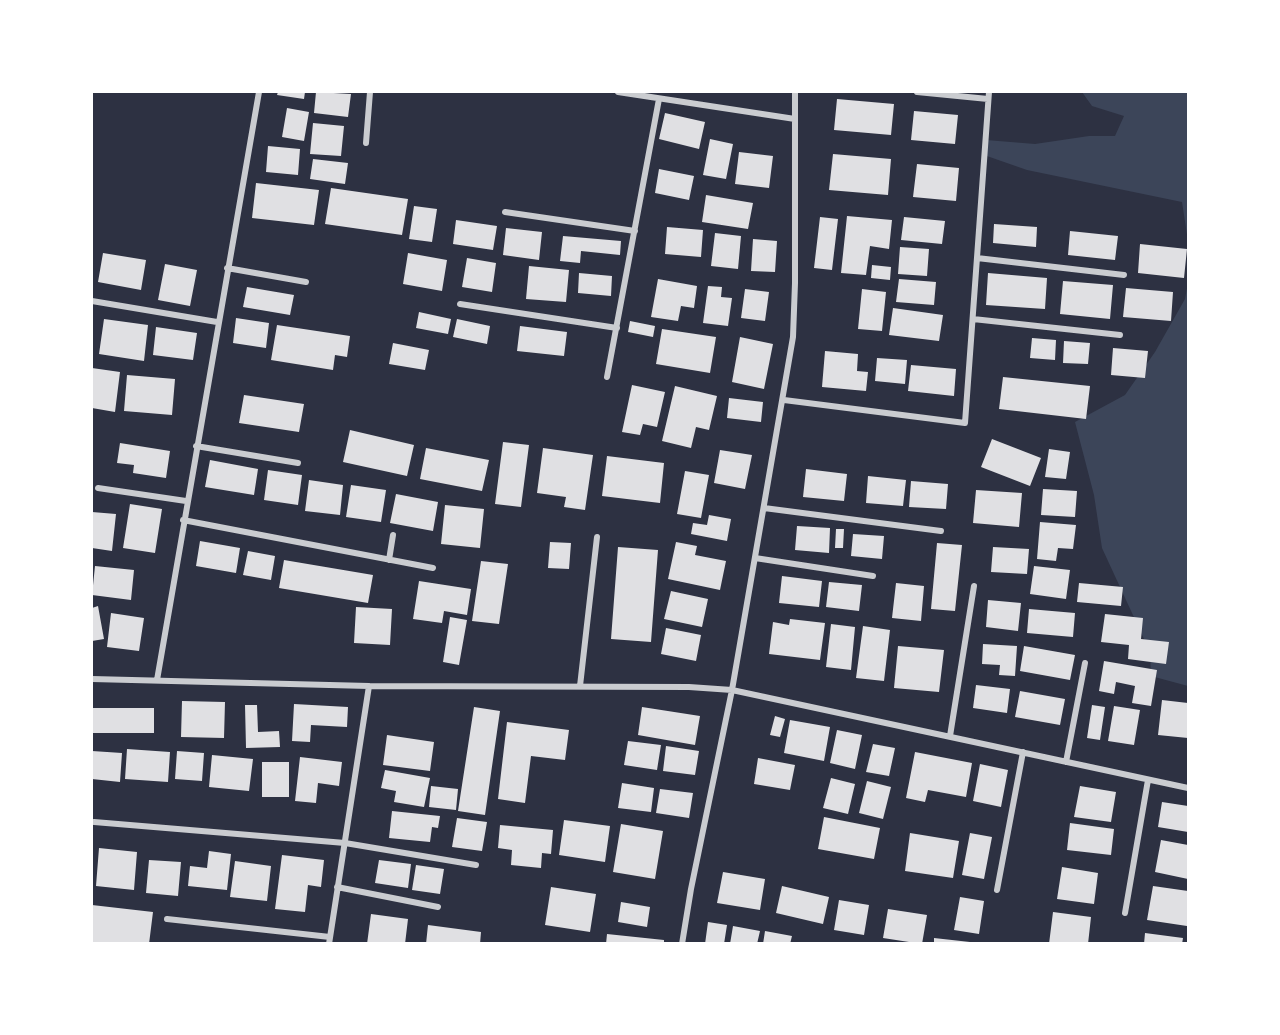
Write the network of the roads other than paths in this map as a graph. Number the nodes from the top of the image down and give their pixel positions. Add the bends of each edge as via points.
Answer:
1 (259, 92) edge
2 (370, 92) edge
3 (618, 92) edge
4 (795, 92) edge
5 (917, 92) edge
6 (989, 95) edge
7 (659, 99) junction
8 (795, 119) junction
9 (366, 143) dead end
10 (505, 212) dead end
11 (635, 231) junction
12 (977, 258) junction
13 (226, 268) junction
14 (1124, 275) dead end
15 (306, 282) dead end
16 (92, 301) edge
17 (460, 304) dead end
18 (973, 319) junction
19 (217, 322) junction
20 (616, 328) junction
21 (1120, 335) dead end
22 (607, 377) dead end
23 (784, 400) junction
24 (196, 446) junction
25 (298, 463) dead end
26 (99, 488) dead end
27 (186, 501) junction
28 (764, 508) junction
29 (183, 520) junction
30 (941, 531) dead end
31 (393, 535) dead end
32 (597, 537) dead end
33 (755, 558) junction
34 (388, 560) junction
35 (433, 568) dead end
36 (873, 576) dead end
37 (974, 586) dead end
38 (1085, 663) dead end
39 (92, 679) edge
40 (157, 680) junction
41 (369, 686) junction
42 (580, 686) junction
43 (732, 690) junction
44 (950, 736) junction
45 (1023, 752) junction
46 (1066, 762) junction
47 (1148, 780) junction
48 (1188, 788) edge
49 (94, 822) dead end
50 (345, 843) junction
51 (476, 865) dead end
52 (338, 887) junction
53 (997, 890) dead end
54 (438, 907) dead end
55 (1125, 913) dead end
56 (167, 919) dead end
57 (329, 940) edge
58 (682, 944) edge

1 - 13 street
2 - 9 street
3 - 7 street
4 - 8 street
5 - 6 street
6 - 12 street
7 - 8 street
7 - 11 street
8 - 23 street via 793,336
10 - 11 street
11 - 20 street
12 - 14 street
12 - 18 street
13 - 15 street
13 - 19 street
16 - 19 street
17 - 20 street
18 - 21 street
18 - 23 street via 965,423
19 - 24 street
20 - 22 street
23 - 28 street
24 - 25 street
24 - 27 street
26 - 27 street
27 - 29 street
28 - 30 street
28 - 33 street
29 - 34 street
29 - 40 street
31 - 34 street
32 - 42 street
33 - 36 street
33 - 43 street
34 - 35 street
37 - 44 street
38 - 46 street
39 - 40 street
40 - 41 street
41 - 42 street
41 - 50 street
42 - 43 street
43 - 44 street
43 - 58 street
44 - 45 street
45 - 46 street
45 - 53 street
46 - 47 street
47 - 48 street
47 - 55 street
49 - 50 street
50 - 51 street
50 - 52 street
52 - 54 street
52 - 57 street
56 - 57 street

